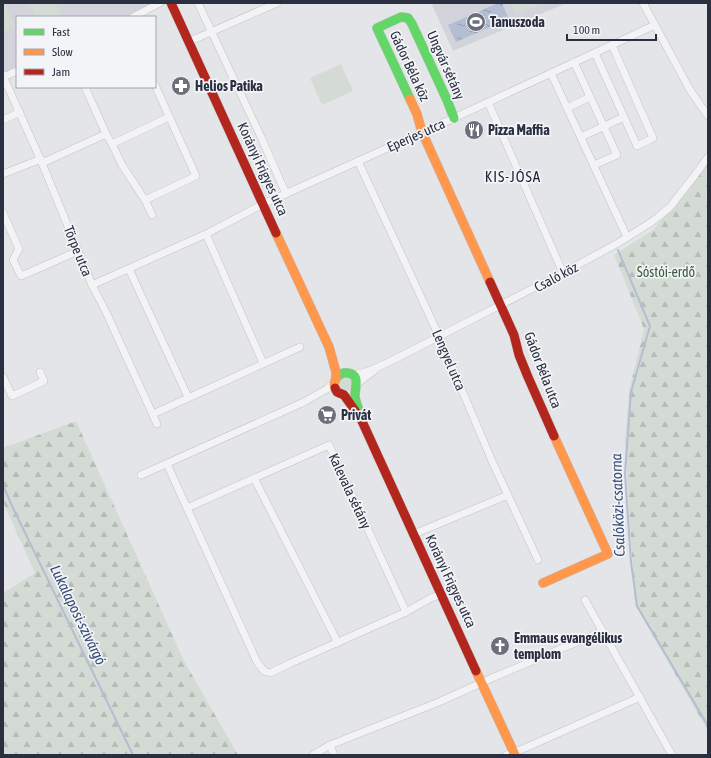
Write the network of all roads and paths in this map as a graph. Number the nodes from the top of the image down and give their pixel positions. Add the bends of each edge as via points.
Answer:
1 (160, 3) edge
2 (171, 3) edge
3 (198, 3) edge
4 (277, 3) edge
5 (643, 3) edge
6 (135, 16) edge
7 (412, 24) joint
8 (655, 25) junction
9 (211, 32) junction
10 (188, 42) junction
11 (612, 45) junction
12 (595, 53) junction
13 (574, 62) junction
14 (16, 71) edge
15 (551, 73) junction
16 (3, 77) edge
17 (156, 87) edge
18 (85, 88) edge
19 (590, 97) junction
20 (488, 102) junction
21 (567, 108) junction
22 (20, 112) junction
23 (169, 116) junction
24 (708, 116) edge
25 (624, 117) junction
26 (454, 118) junction
27 (3, 120) edge
28 (604, 127) junction
29 (422, 132) junction
30 (106, 134) junction
31 (581, 137) junction
32 (112, 144) junction
33 (708, 157) edge
34 (41, 161) junction
35 (358, 161) junction
36 (594, 165) junction
37 (3, 174) edge
38 (286, 194) junction
39 (145, 200) junction
40 (263, 204) junction
41 (3, 214) edge
42 (152, 215) dead end
43 (206, 234) junction
44 (627, 237) junction
45 (78, 251) junction
46 (129, 269) junction
47 (563, 273) junction
48 (92, 285) junction
49 (502, 305) junction
50 (439, 336) junction
51 (300, 347) dead end
52 (329, 347) junction
53 (263, 363) junction
54 (380, 367) junction
55 (40, 372) dead end
56 (350, 373) junction
57 (3, 377) edge
58 (335, 380) junction
59 (356, 387) junction
60 (340, 393) junction
61 (317, 394) junction
62 (188, 398) junction
63 (153, 414) junction
64 (361, 419) junction
65 (157, 424) dead end
66 (166, 464) junction
67 (141, 476) dead end
68 (254, 478) junction
69 (508, 495) junction
70 (187, 508) junction
71 (414, 534) junction
72 (538, 560) dead end
73 (543, 583) dead end
74 (441, 594) junction
75 (585, 600) dead end
76 (406, 612) junction
77 (603, 631) junction
78 (338, 643) junction
79 (482, 683) junction
80 (640, 697) junction
81 (330, 745) junction
82 (511, 754) edge
83 (314, 755) edge
84 (334, 755) edge
85 (672, 755) edge

1 - 6 street
2 - 10 street, Korányi Frigyes utca
3 - 9 street, Korányi Frigyes utca
4 - 9 street
5 - 8 street
7 - 26 street, Ungvár sétány
7 - 29 street, Gádor Béla köz via 408,18 402,17 377,28 417,114
8 - 11 street, Eperjes utca
8 - 24 street via 690,90
9 - 10 street
9 - 38 street, Korányi Frigyes utca
10 - 40 street, Korányi Frigyes utca
11 - 12 street, Eperjes utca
11 - 25 street via 653,138 637,146
12 - 13 street, Eperjes utca
12 - 25 street
13 - 15 street, Eperjes utca
13 - 19 street
14 - 16 street
15 - 20 street, Eperjes utca
15 - 21 street
16 - 22 street, Törpe utca
17 - 23 street
18 - 30 street
19 - 21 street
19 - 28 street
20 - 26 street, Eperjes utca
20 - 47 street
21 - 31 street
22 - 27 street
22 - 34 street, Törpe utca
23 - 32 street
23 - 39 street via 196,176
25 - 28 street
26 - 29 street, Eperjes utca
28 - 31 street
28 - 36 street via 617,155
29 - 35 street, Eperjes utca
29 - 49 street, Gádor Béla utca
30 - 32 street
30 - 34 street
31 - 36 street
32 - 39 street via 122,165
33 - 44 street, Csaló köz via 670,207
34 - 37 street
34 - 45 street, Törpe utca
35 - 38 street, Eperjes utca
35 - 50 street, Lengyel utca
36 - 44 street
38 - 40 street, Eperjes utca
39 - 42 street
40 - 43 street, Eperjes utca
40 - 52 street, Korányi Frigyes utca
41 - 45 street via 19,249 13,260 21,276
43 - 46 street, Eperjes utca
43 - 53 street
44 - 47 street, Csaló köz
45 - 48 street, Törpe utca
46 - 48 street, Eperjes utca
46 - 62 street
47 - 49 street, Csaló köz
48 - 63 street, Törpe utca
49 - 50 street, Csaló köz
49 - 73 street, Gádor Béla utca via 528,377 608,554
50 - 54 street, Csaló köz
50 - 69 street, Lengyel utca
51 - 53 street
52 - 56 street, Korányi Frigyes utca via 340,364
52 - 58 street, Korányi Frigyes utca via 336,372
53 - 62 street
54 - 56 street, Csaló köz
54 - 59 street, Csaló köz
55 - 57 street via 44,381 12,396
56 - 58 street via 340,374
56 - 59 street, Korányi Frigyes utca via 356,379
58 - 60 street, Korányi Frigyes utca via 334,386
58 - 61 street via 327,389
59 - 60 street via 351,394
59 - 64 street, Korányi Frigyes utca via 355,394
60 - 61 street via 333,391
60 - 64 street, Korányi Frigyes utca
61 - 66 street
62 - 63 street
63 - 65 street, Törpe utca
64 - 71 street, Korányi Frigyes utca
66 - 67 street
66 - 70 street
68 - 70 street, Kalevala sétány
68 - 76 street, Kalevala sétány via 329,445
68 - 78 street
69 - 71 street
69 - 72 street, Lengyel utca
70 - 78 street via 257,662 264,671 270,672
71 - 74 street, Korányi Frigyes utca
74 - 76 street
74 - 79 street, Korányi Frigyes utca
75 - 77 street
76 - 78 street
77 - 79 street
77 - 80 street
79 - 81 street
79 - 82 street, Korányi Frigyes utca
80 - 82 street
80 - 85 street
81 - 83 street
81 - 84 street

